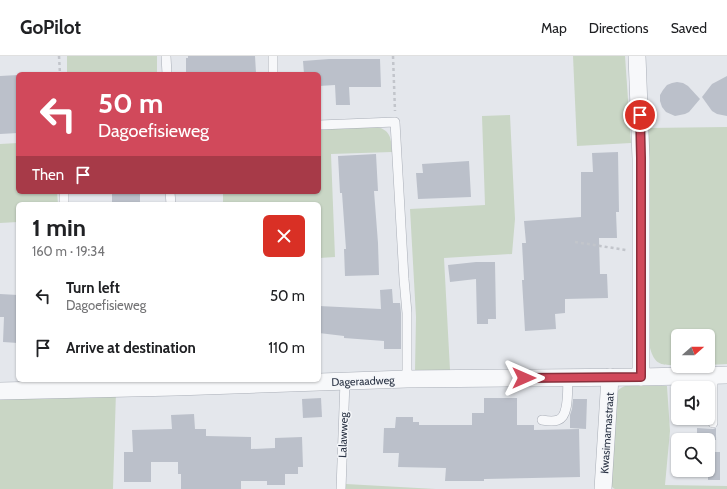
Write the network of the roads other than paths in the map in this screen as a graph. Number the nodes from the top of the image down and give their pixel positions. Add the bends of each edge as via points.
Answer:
1 (166, 56) edge
2 (273, 56) edge
3 (638, 56) edge
4 (167, 72) edge
5 (273, 72) edge
6 (321, 125) edge
7 (720, 375) edge
8 (641, 377) junction
9 (568, 378) junction
10 (610, 378) junction
11 (407, 380) junction
12 (321, 381) edge
13 (345, 381) junction
14 (260, 382) edge
15 (176, 383) edge
16 (69, 384) edge
17 (0, 391) edge
18 (715, 405) edge
19 (542, 420) dead end
20 (341, 489) edge
21 (603, 489) edge

1 - 4 lane
2 - 5 lane
3 - 8 street via 641,158
6 - 11 lane via 395,122 407,313
7 - 8 street, Dageraadweg
7 - 18 lane
8 - 10 street, Dageraadweg
9 - 10 street, Dageraadweg
9 - 11 street, Dageraadweg
9 - 19 lane via 566,411 563,417 557,421
10 - 21 street, Kwasimamastraat
11 - 13 street, Dageraadweg
12 - 13 street, Dageraadweg
13 - 20 lane, Lalawweg
14 - 15 street, Dageraadweg
15 - 16 street, Dageraadweg
16 - 17 street, Dageraadweg

